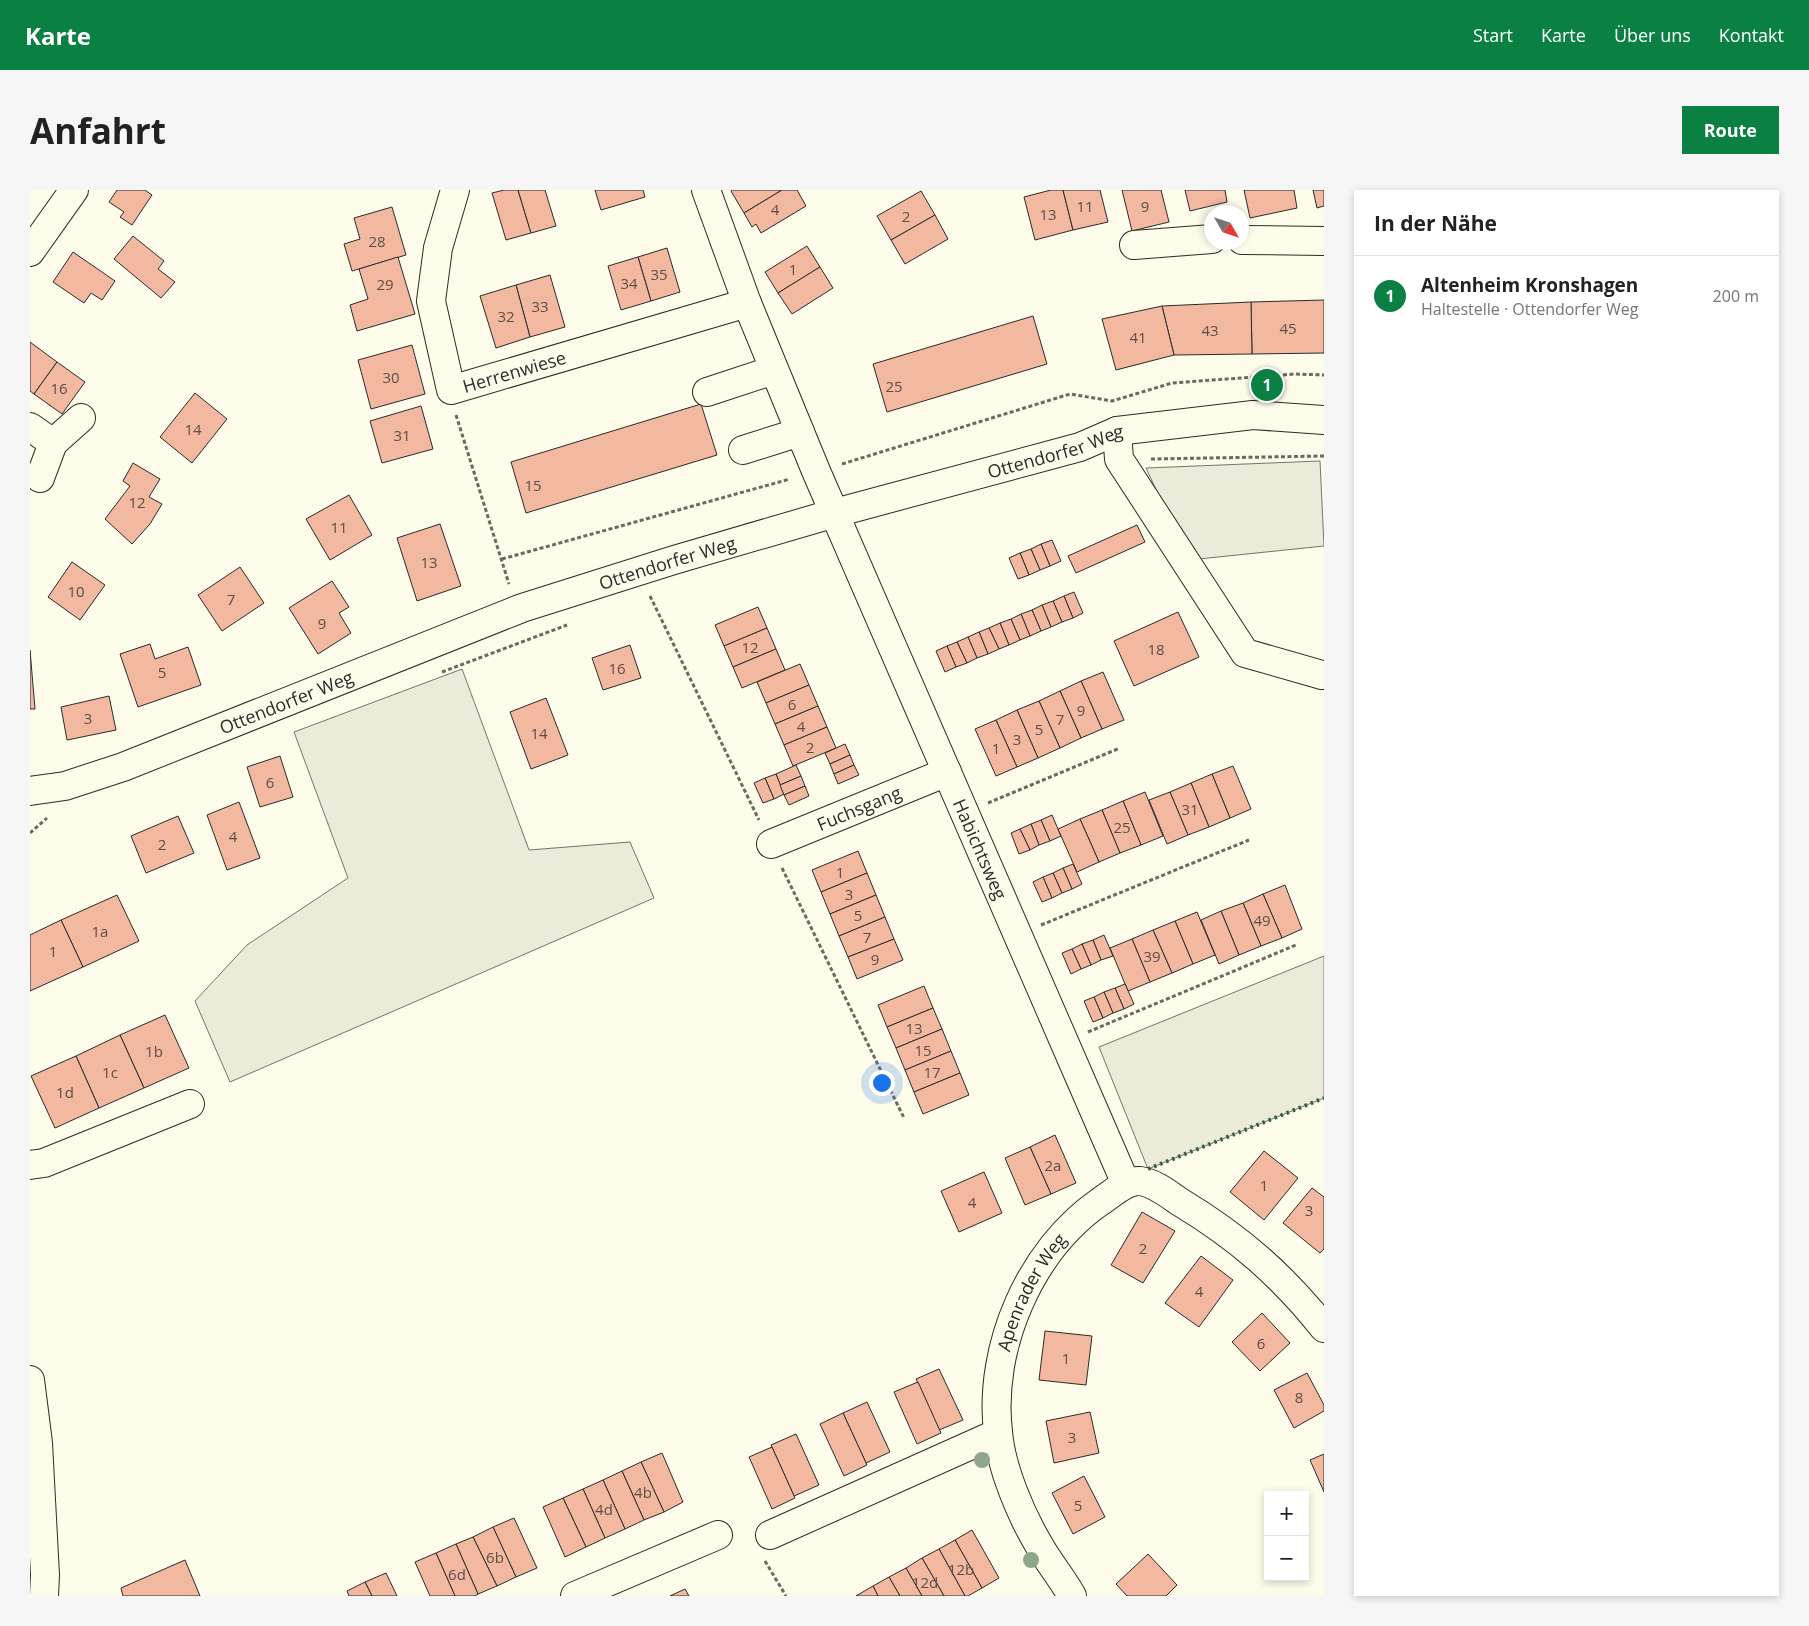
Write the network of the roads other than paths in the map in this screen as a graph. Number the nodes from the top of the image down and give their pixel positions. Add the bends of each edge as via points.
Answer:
1 (74, 190) edge
2 (455, 190) edge
3 (706, 190) edge
4 (1249, 240) edge
5 (1204, 241) edge
6 (1324, 241) edge
7 (1134, 245) dead end
8 (30, 252) edge
9 (747, 303) junction
10 (774, 370) junction
11 (707, 392) dead end
12 (81, 418) dead end
13 (1324, 420) edge
14 (30, 427) edge
15 (1117, 431) junction
16 (800, 432) junction
17 (53, 443) junction
18 (743, 450) dead end
19 (40, 478) dead end
20 (834, 513) junction
21 (1322, 675) dead end
22 (947, 772) junction
23 (30, 791) edge
24 (771, 844) dead end
25 (190, 1104) dead end
26 (30, 1164) edge
27 (1126, 1184) junction
28 (1324, 1328) edge
29 (30, 1380) edge
30 (998, 1433) junction
31 (718, 1535) dead end
32 (770, 1535) dead end
33 (588, 1594) edge
34 (44, 1596) edge
35 (1072, 1596) edge

1 - 8 street
2 - 9 street, Herrenwiese via 438,248 431,301 451,390
3 - 9 street
4 - 6 street
5 - 7 street
9 - 10 street
10 - 11 street
10 - 16 street
12 - 17 street
13 - 15 street, Ottendorfer Weg via 1253,415
14 - 17 street
15 - 20 street, Ottendorfer Weg via 1080,447
15 - 21 street via 1119,459 1245,653
16 - 18 street
16 - 20 street
17 - 19 street
20 - 22 street, Habichtsweg
20 - 23 street, Ottendorfer Weg via 522,608 123,767 65,786
22 - 24 street, Fuchsgang
22 - 27 street, Habichtsweg
25 - 26 street via 44,1163
27 - 28 street via 1139,1181 1153,1184 1204,1216 1262,1261 1296,1293
27 - 30 street, Apenrader Weg via 1066,1232 1042,1259 1024,1290 1010,1325 1001,1363
29 - 34 street via 46,1574
30 - 32 street
30 - 35 street, Apenrader Weg via 1015,1498 1039,1546
31 - 33 street

